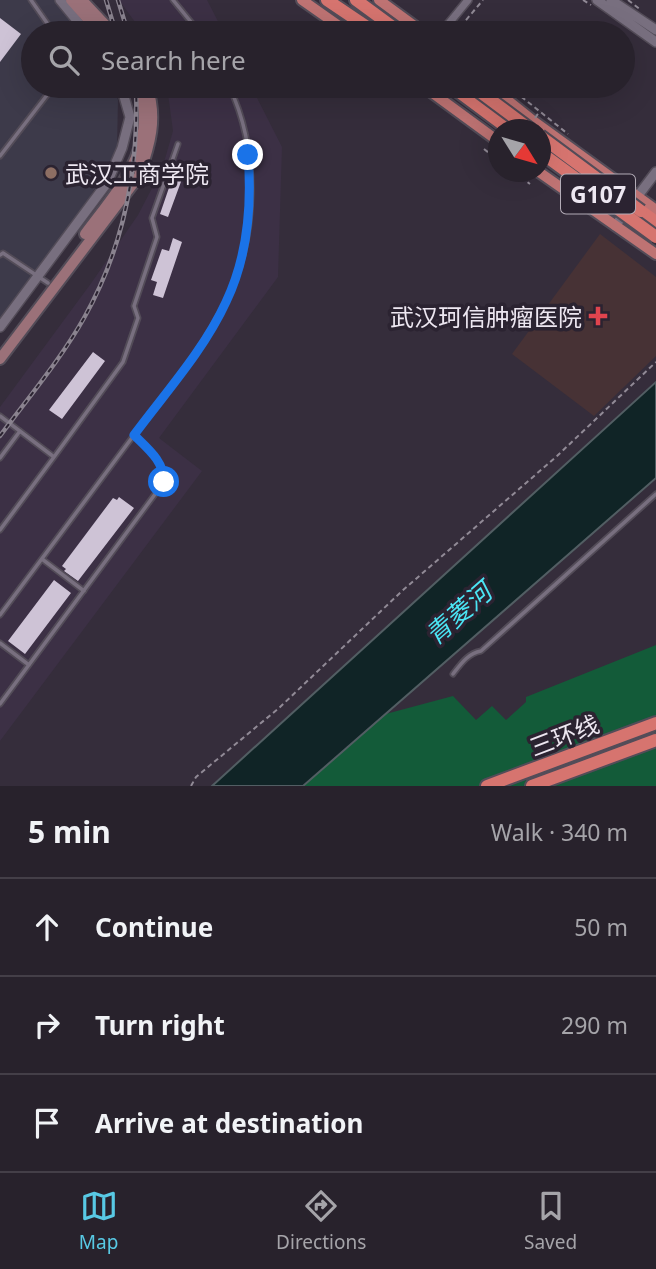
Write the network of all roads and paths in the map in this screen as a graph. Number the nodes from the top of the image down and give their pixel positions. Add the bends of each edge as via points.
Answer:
1 (31, 0) edge
2 (60, 0) edge
3 (71, 0) edge
4 (82, 0) edge
5 (173, 0) edge
6 (302, 0) edge
7 (327, 0) edge
8 (356, 0) edge
9 (362, 0) edge
10 (379, 0) edge
11 (468, 0) edge
12 (482, 0) edge
13 (597, 0) edge
14 (611, 0) edge
15 (46, 21) edge
16 (78, 21) edge
17 (89, 21) edge
18 (102, 21) edge
19 (190, 21) edge
20 (332, 21) edge
21 (358, 21) edge
22 (385, 21) edge
23 (387, 21) edge
24 (407, 21) edge
25 (452, 21) edge
26 (465, 21) edge
27 (626, 21) edge
28 (635, 27) edge
29 (656, 30) edge
30 (656, 42) edge
31 (45, 98) edge
32 (124, 98) edge
33 (140, 98) edge
34 (149, 98) edge
35 (233, 98) edge
36 (440, 98) edge
37 (467, 98) edge
38 (488, 98) edge
39 (505, 98) edge
40 (523, 98) edge
41 (495, 119) edge
42 (516, 119) edge
43 (488, 133) edge
44 (568, 134) dead end
45 (551, 143) edge
46 (178, 144) dead end
47 (484, 149) dead end
48 (488, 152) edge
49 (0, 156) edge
50 (551, 159) edge
51 (656, 172) edge
52 (551, 181) edge
53 (527, 182) edge
54 (530, 184) dead end
55 (637, 196) junction
56 (656, 209) edge
57 (656, 222) edge
58 (615, 226) junction
59 (656, 237) edge
60 (656, 254) edge
61 (0, 255) edge
62 (38, 276) junction
63 (48, 283) junction
64 (0, 327) edge
65 (0, 347) edge
66 (0, 359) edge
67 (656, 362) edge
68 (0, 416) edge
69 (20, 431) junction
70 (134, 435) junction
71 (54, 457) junction
72 (0, 458) edge
73 (656, 494) edge
74 (0, 529) edge
75 (42, 559) junction
76 (84, 591) junction
77 (0, 615) edge
78 (0, 643) edge
79 (29, 665) junction
80 (453, 674) dead end
81 (0, 704) edge
82 (656, 723) edge
83 (656, 740) edge
84 (191, 786) edge
85 (487, 786) edge
86 (532, 786) edge

1 - 15 lane
2 - 16 street
3 - 17 main road
4 - 18 main road
5 - 19 lane
6 - 20 main road
7 - 21 highway
8 - 22 highway
9 - 23 highway
10 - 24 main road
11 - 25 street
12 - 26 path
13 - 27 street
14 - 29 street
28 - 30 street
31 - 49 lane
32 - 62 street via 130,117 107,183
33 - 63 main road via 143,135 138,155
34 - 66 main road via 153,122 139,176
35 - 70 lane via 248,155 251,190 244,248 212,328
36 - 43 main road
37 - 41 highway
38 - 42 highway, bridge
39 - 55 main road
40 - 44 path
45 - 57 highway, G107, bridge
46 - 71 lane via 152,218 157,237 134,306 138,318 122,362
47 - 48 path
50 - 59 highway, G107, bridge
51 - 55 street
52 - 58 main road
53 - 54 path
55 - 56 main road
55 - 58 street
58 - 60 main road
61 - 62 lane
62 - 63 lane
62 - 64 street
63 - 65 main road
67 - 84 path
68 - 69 lane
69 - 71 lane
69 - 72 lane
70 - 75 lane
70 - 76 lane via 159,461 164,482
71 - 74 lane
73 - 80 lane
75 - 76 lane
75 - 77 lane
76 - 79 lane
78 - 79 lane
79 - 81 lane
82 - 85 highway, 三环线
83 - 86 highway, 三环线

